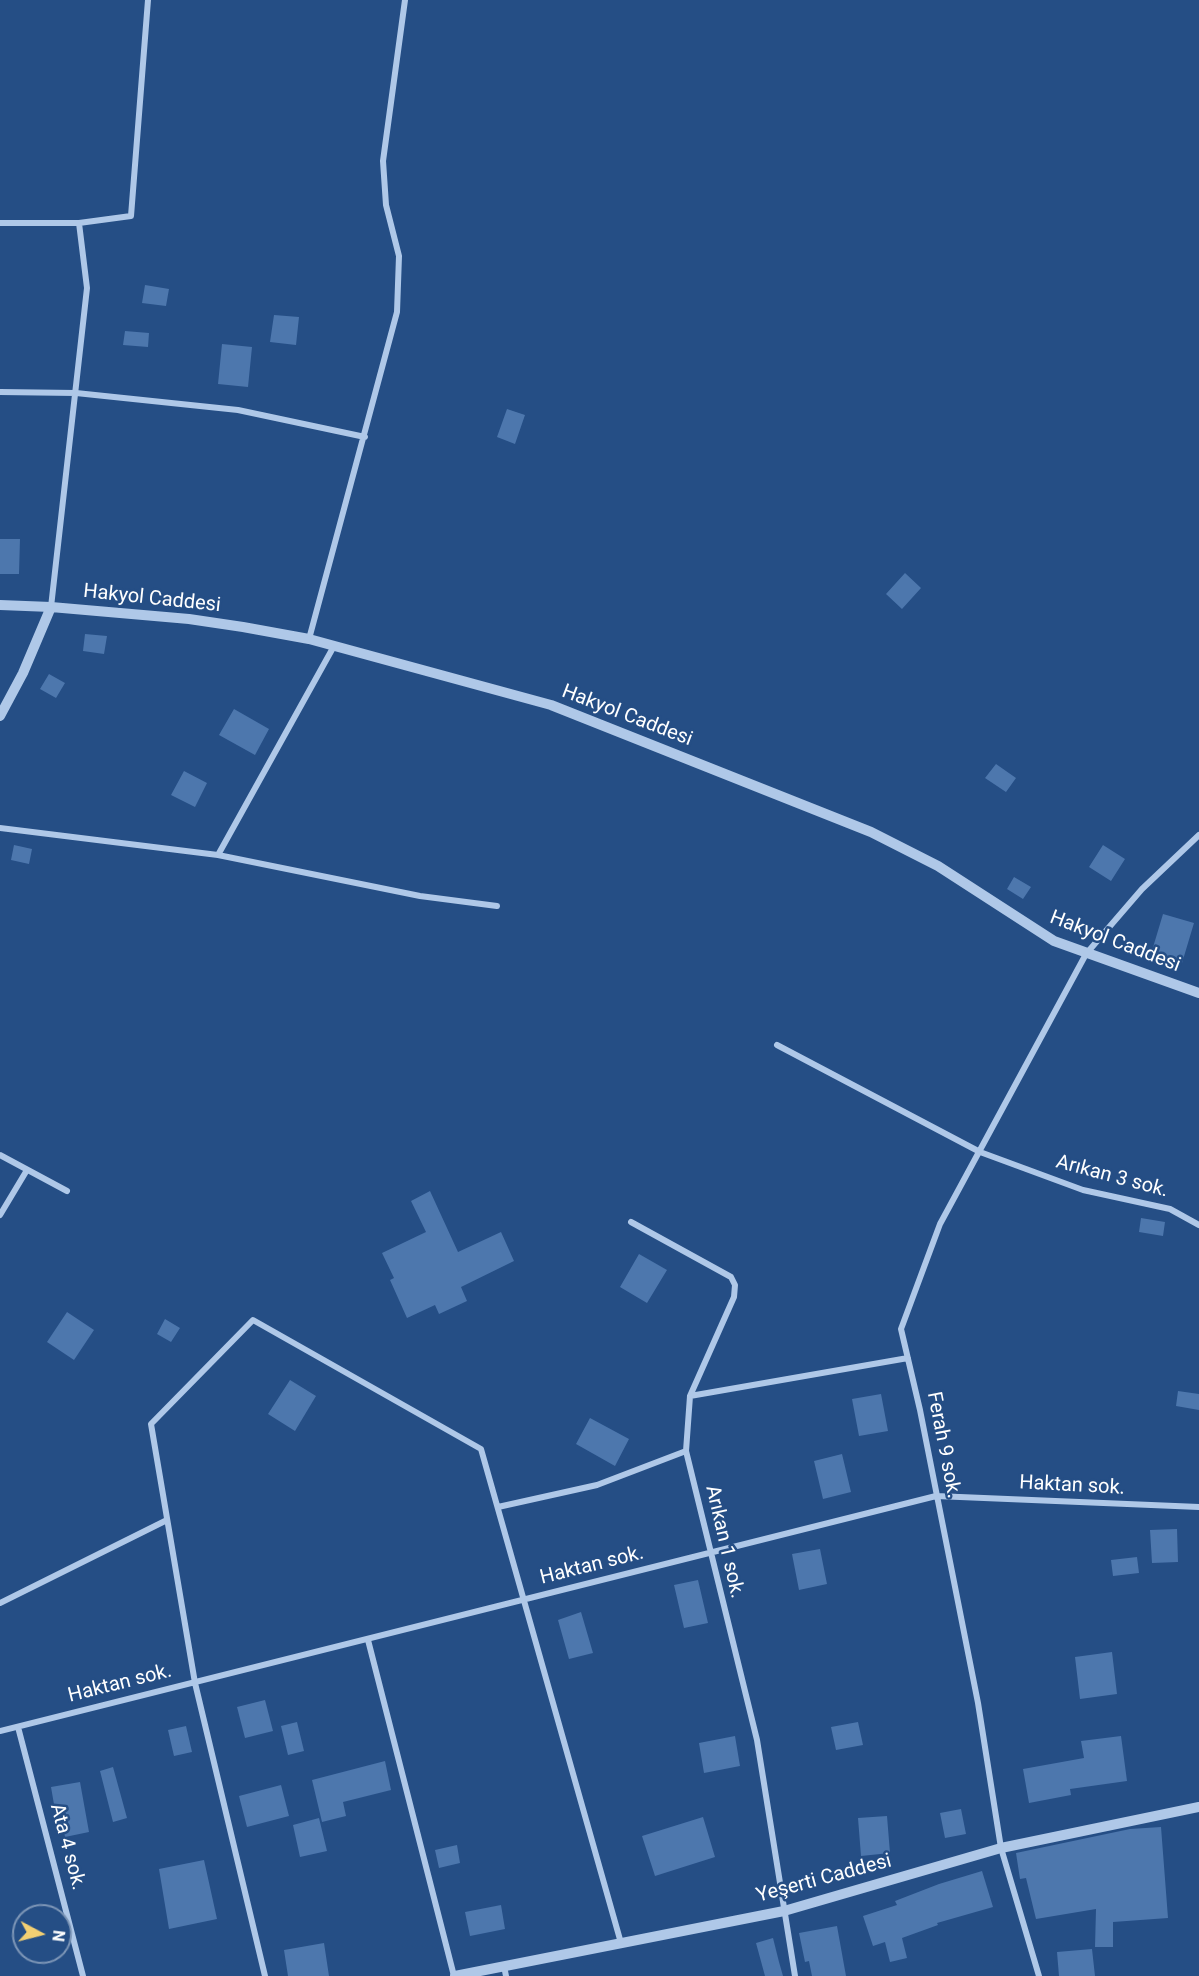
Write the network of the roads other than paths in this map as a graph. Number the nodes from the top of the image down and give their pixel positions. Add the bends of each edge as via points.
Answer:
1 (148, 0) edge
2 (405, 0) edge
3 (0, 223) edge
4 (78, 223) junction
5 (0, 392) edge
6 (76, 393) junction
7 (365, 437) junction
8 (0, 605) edge
9 (51, 607) junction
10 (309, 639) junction
11 (334, 646) junction
12 (0, 716) edge
13 (0, 828) edge
14 (1199, 835) edge
15 (218, 855) junction
16 (496, 906) dead end
17 (1086, 954) junction
18 (1199, 993) edge
19 (777, 1044) dead end
20 (980, 1152) junction
21 (0, 1155) edge
22 (27, 1170) junction
23 (67, 1191) dead end
24 (0, 1215) edge
25 (631, 1222) dead end
26 (1199, 1225) edge
27 (908, 1358) junction
28 (690, 1396) junction
29 (686, 1451) junction
30 (936, 1496) junction
31 (498, 1507) junction
32 (1199, 1507) edge
33 (167, 1520) junction
34 (709, 1554) junction
35 (526, 1600) junction
36 (0, 1603) edge
37 (368, 1640) junction
38 (195, 1683) junction
39 (18, 1727) junction
40 (0, 1731) edge
41 (1199, 1807) edge
42 (1001, 1848) junction
43 (784, 1911) junction
44 (621, 1943) junction
45 (505, 1971) edge
46 (83, 1976) edge
47 (265, 1976) edge
48 (454, 1976) edge
49 (795, 1976) edge
50 (1039, 1976) edge

1 - 4 street via 131,216
2 - 7 street via 383,161 386,205 399,256 397,312
3 - 4 street
4 - 6 street via 87,288
5 - 6 street
6 - 7 street via 238,410
6 - 9 street
7 - 10 street
8 - 9 street, Hakyol Caddesi
9 - 10 street, Hakyol Caddesi via 189,619
9 - 12 street
10 - 11 street, Hakyol Caddesi
11 - 15 street
11 - 17 street, Hakyol Caddesi via 562,709 871,832 938,866 1054,941
13 - 15 street
14 - 17 street, Ferah 9 sok. via 1142,889
15 - 16 street via 420,896
17 - 18 street, Hakyol Caddesi
17 - 20 street, Ferah 9 sok.
19 - 20 street, Arıkan 3 sok.
20 - 26 street, Arıkan 3 sok. via 1083,1190 1170,1209
20 - 27 street, Ferah 9 sok. via 940,1224 901,1329
21 - 22 street
22 - 23 street
22 - 24 street
25 - 28 street, Arıkan 1 sok. via 731,1277 735,1285 734,1297
27 - 28 street
27 - 30 street, Ferah 9 sok.
28 - 29 street, Arıkan 1 sok.
29 - 31 street via 597,1485
29 - 34 street, Arıkan 1 sok.
30 - 32 street, Haktan sok.
30 - 34 street, Haktan sok.
30 - 42 street, Ferah 9 sok. via 978,1703
31 - 33 street via 481,1449 253,1320 151,1424
31 - 35 street
33 - 36 street
33 - 38 street
34 - 35 street, Haktan sok.
34 - 43 street, Arıkan 1 sok. via 757,1740
35 - 37 street, Haktan sok.
35 - 44 street
37 - 38 street, Haktan sok.
37 - 48 street
38 - 39 street, Haktan sok.
38 - 47 street
39 - 40 street, Haktan sok.
39 - 46 street, Ata 4 sok.
41 - 42 street, Yeşerti Caddesi
42 - 43 street, Yeşerti Caddesi
42 - 50 street, Ferah 9 sok.
43 - 44 street, Yeşerti Caddesi
43 - 49 street, Arıkan 1 sok.
44 - 45 street, Yeşerti Caddesi
45 - 48 street, Yeşerti Caddesi

